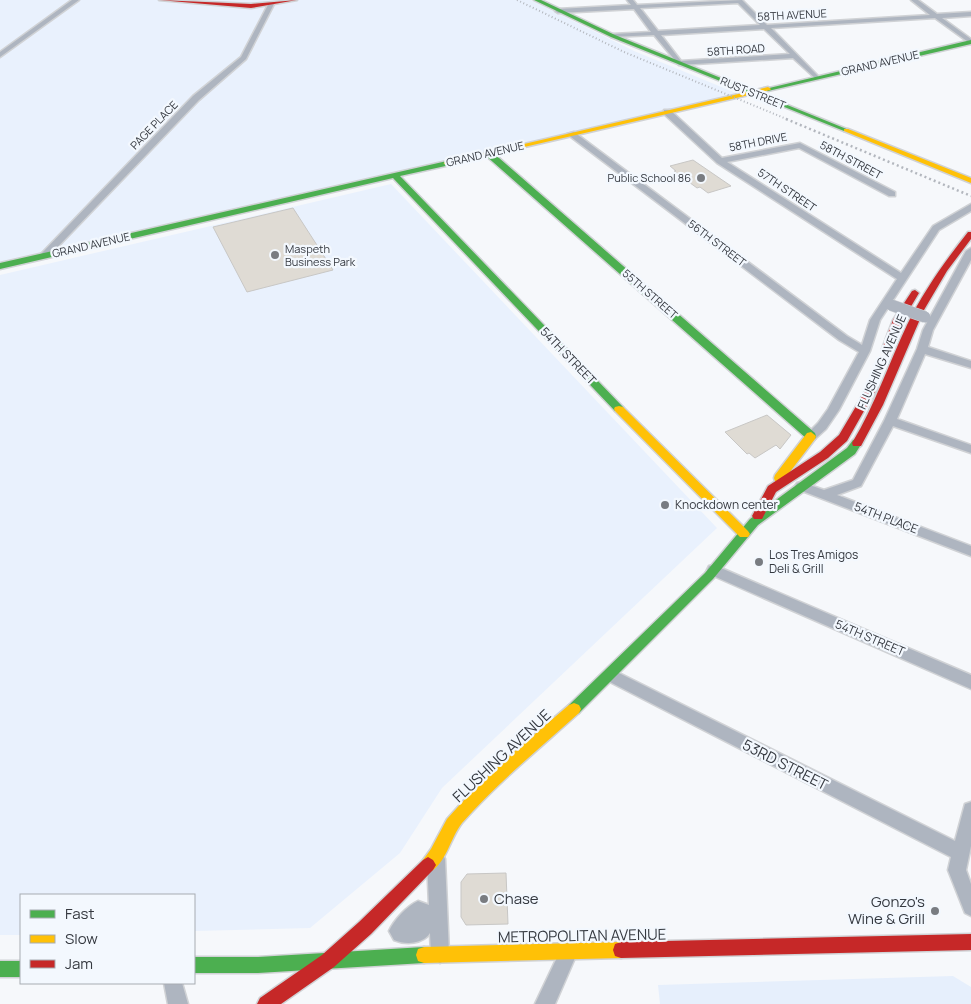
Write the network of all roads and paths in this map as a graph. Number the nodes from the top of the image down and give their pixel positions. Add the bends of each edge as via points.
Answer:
1 (76, 0) edge
2 (162, 0) edge
3 (170, 0) edge
4 (294, 0) edge
5 (537, 0) edge
6 (630, 0) edge
7 (740, 0) edge
8 (914, 0) edge
9 (271, 4) junction
10 (635, 6) junction
11 (558, 11) junction
12 (971, 14) edge
13 (936, 16) junction
14 (766, 27) junction
15 (655, 33) junction
16 (613, 36) junction
17 (971, 42) edge
18 (0, 55) edge
19 (795, 56) junction
20 (679, 63) junction
21 (816, 77) junction
22 (751, 92) junction
23 (667, 112) junction
24 (571, 134) junction
25 (800, 145) joint
26 (488, 153) junction
27 (720, 161) junction
28 (395, 175) junction
29 (971, 181) edge
30 (892, 194) dead end
31 (971, 207) edge
32 (971, 223) edge
33 (971, 234) edge
34 (949, 242) dead end
35 (971, 251) edge
36 (941, 254) dead end
37 (44, 256) junction
38 (0, 266) edge
39 (902, 278) junction
40 (888, 304) junction
41 (929, 318) junction
42 (922, 349) junction
43 (865, 350) junction
44 (884, 359) dead end
45 (971, 365) edge
46 (877, 375) dead end
47 (890, 421) junction
48 (811, 436) junction
49 (971, 449) edge
50 (801, 486) junction
51 (772, 489) junction
52 (824, 495) junction
53 (754, 522) junction
54 (744, 534) junction
55 (971, 551) edge
56 (714, 570) junction
57 (611, 675) junction
58 (971, 682) edge
59 (971, 810) edge
60 (961, 853) junction
61 (436, 857) junction
62 (971, 908) edge
63 (971, 942) edge
64 (569, 951) junction
65 (440, 954) junction
66 (328, 961) junction
67 (195, 965) edge
68 (20, 969) edge
69 (0, 970) edge
70 (173, 984) edge
71 (178, 1004) edge
72 (266, 1004) edge
73 (545, 1004) edge

1 - 18 street
2 - 3 main road
3 - 9 main road via 252,6
4 - 9 main road
5 - 11 main road, RUST STREET
6 - 10 street
7 - 10 street
7 - 14 street
8 - 13 street
9 - 37 street, PAGE PLACE via 244,58 196,98
10 - 11 street
10 - 15 street
11 - 16 main road, RUST STREET
12 - 13 street, 58TH AVENUE
13 - 14 street, 58TH AVENUE
13 - 17 street
14 - 15 street, 58TH AVENUE
14 - 19 street
15 - 16 street, 58TH AVENUE
15 - 20 street
16 - 20 main road, RUST STREET
17 - 21 main road, GRAND AVENUE
19 - 20 street, 58TH ROAD
19 - 21 street
20 - 22 main road, RUST STREET
21 - 22 main road, GRAND AVENUE
22 - 23 main road, GRAND AVENUE
22 - 29 main road, RUST STREET
23 - 24 main road, GRAND AVENUE
23 - 27 street, 57TH STREET
24 - 26 main road, GRAND AVENUE
24 - 43 street, 56TH STREET via 843,338
25 - 27 street, 58TH DRIVE
25 - 30 street, 58TH STREET
26 - 28 main road, GRAND AVENUE
26 - 48 main road, 55TH STREET
27 - 39 street, 57TH STREET
28 - 37 main road, GRAND AVENUE
28 - 54 main road, 54TH STREET
31 - 39 street, FLUSHING AVENUE via 936,228
32 - 34 main road
33 - 50 main road, FLUSHING AVENUE via 922,306 866,430 851,451
35 - 41 street
36 - 44 main road, FLUSHING AVENUE via 898,320
37 - 38 main road, GRAND AVENUE
39 - 40 street, FLUSHING AVENUE
40 - 41 street, bridge
40 - 43 street, FLUSHING AVENUE via 875,320
41 - 42 street
42 - 45 street
42 - 47 street
43 - 48 street, FLUSHING AVENUE via 833,410
46 - 51 main road, FLUSHING AVENUE via 843,438
47 - 49 street
47 - 52 street via 857,483
48 - 51 main road
50 - 52 street, 54TH PLACE
50 - 53 main road, FLUSHING AVENUE
51 - 53 main road, FLUSHING AVENUE
52 - 55 street, 54TH PLACE
53 - 54 main road, FLUSHING AVENUE
54 - 56 main road, FLUSHING AVENUE
56 - 57 main road, FLUSHING AVENUE
56 - 58 street, 54TH STREET
57 - 60 street, 53RD STREET
57 - 61 main road, FLUSHING AVENUE via 492,782 454,821
59 - 60 street
60 - 62 street via 957,870
61 - 65 street
61 - 66 main road, FLUSHING AVENUE
63 - 64 main road, METROPOLITAN AVENUE
64 - 65 main road, METROPOLITAN AVENUE
64 - 73 street
65 - 66 main road, METROPOLITAN AVENUE
66 - 67 main road, METROPOLITAN AVENUE
66 - 72 main road, FLUSHING AVENUE
68 - 69 main road
70 - 71 street

